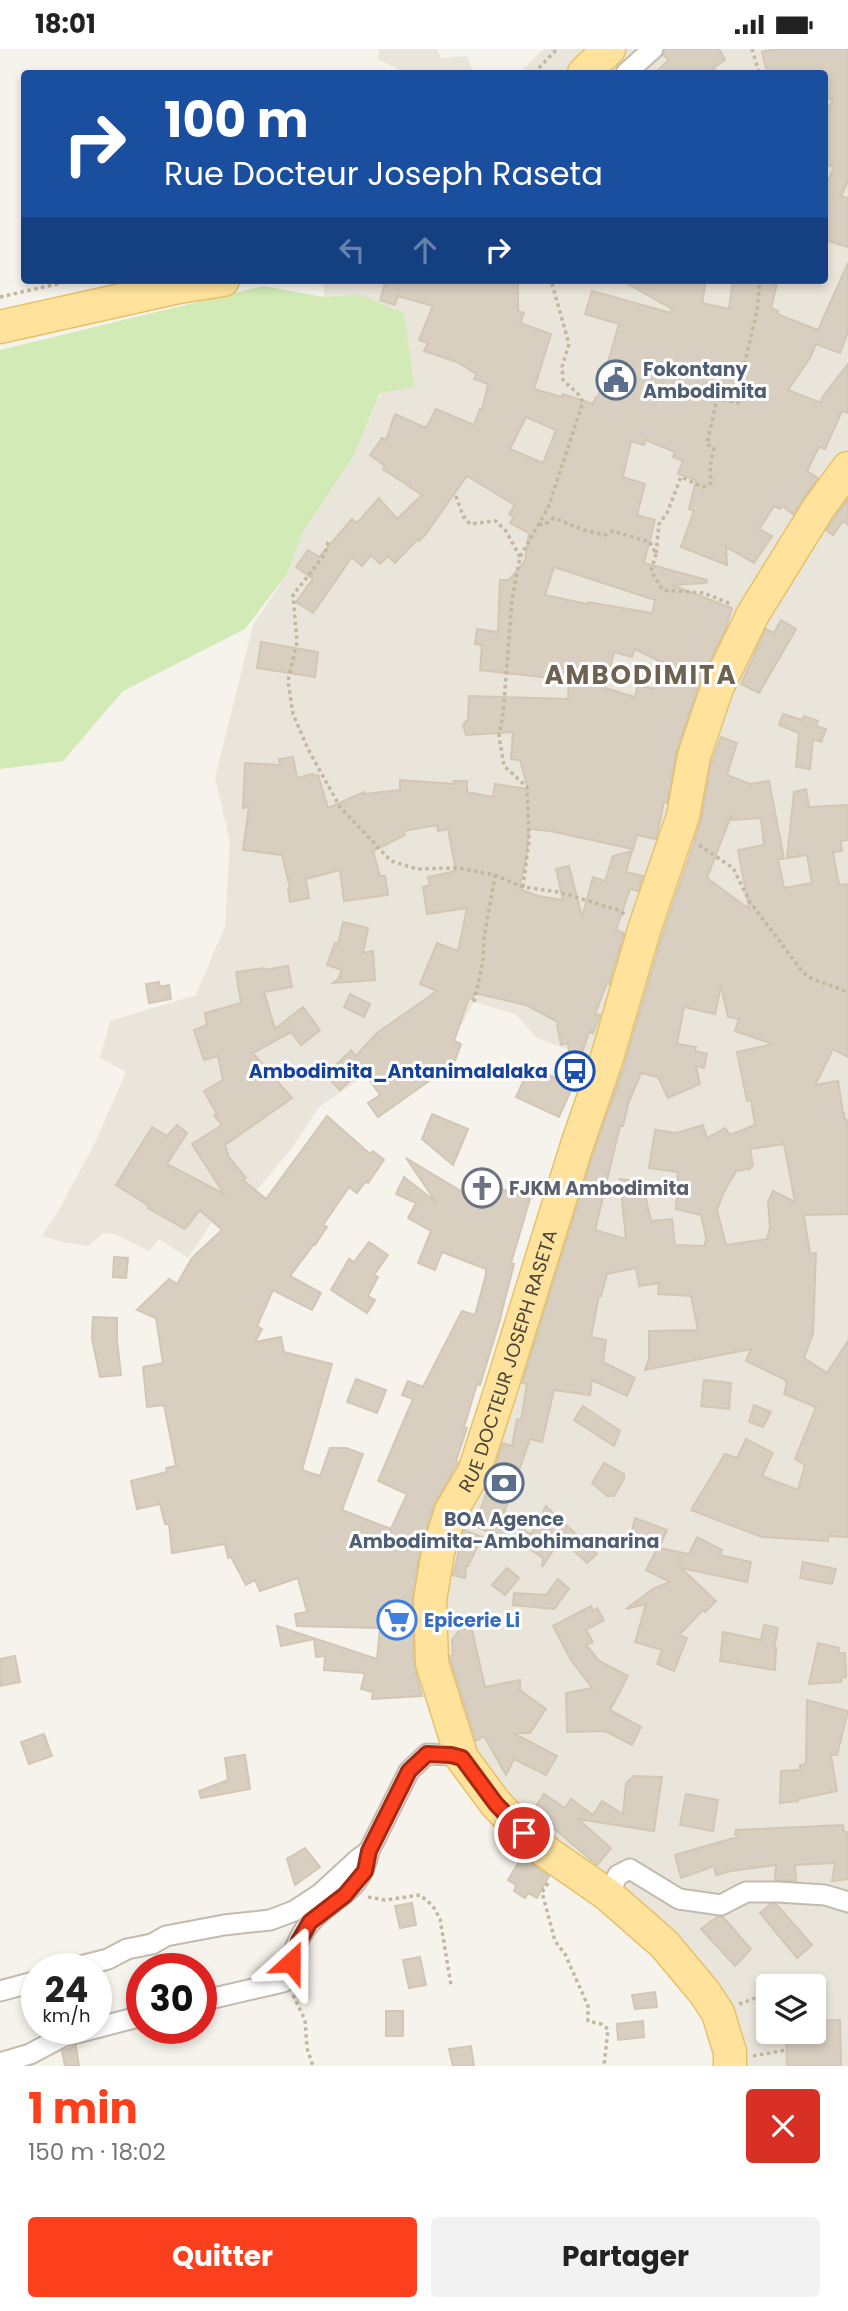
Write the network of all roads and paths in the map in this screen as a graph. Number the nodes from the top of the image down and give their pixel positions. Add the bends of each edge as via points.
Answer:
1 (557, 49) edge
2 (609, 49) edge
3 (653, 49) edge
4 (752, 49) edge
5 (537, 70) edge
6 (587, 70) edge
7 (629, 70) edge
8 (758, 70) edge
9 (57, 284) edge
10 (198, 284) edge
11 (552, 284) edge
12 (760, 284) edge
13 (0, 297) edge
14 (0, 327) edge
15 (848, 468) edge
16 (456, 496) dead end
17 (539, 524) junction
18 (328, 543) dead end
19 (656, 554) junction
20 (520, 557) junction
21 (753, 614) junction
22 (697, 844) dead end
23 (495, 875) junction
24 (523, 887) junction
25 (645, 927) junction
26 (848, 993) edge
27 (474, 1002) dead end
28 (462, 1758) junction
29 (369, 1851) junction
30 (365, 1871) junction
31 (572, 1872) junction
32 (608, 1895) junction
33 (848, 1902) edge
34 (112, 1957) edge
35 (283, 1982) junction
36 (21, 1985) edge
37 (451, 1985) dead end
38 (0, 1991) edge
39 (217, 1997) edge
40 (49, 2044) edge
41 (786, 2050) dead end
42 (730, 2059) edge
43 (0, 2063) edge
44 (313, 2066) edge
45 (604, 2066) edge

1 - 5 path
2 - 6 main road
3 - 7 street
4 - 8 path
9 - 13 path
10 - 14 main road
11 - 17 path via 569,344 563,380 583,402
12 - 19 path via 738,403 717,399 707,444 714,448 711,482 703,487 681,477 659,524
15 - 21 main road, RUE DOCTEUR JOSEPH RASETA
16 - 20 path via 470,524 496,521
17 - 19 path via 554,518 605,535 613,531 650,542
17 - 20 path
18 - 23 path via 325,554 293,595 298,642 289,670 289,695 308,749 340,807 391,861 417,869 458,868
19 - 21 path via 651,571 663,590 704,593
20 - 24 path via 499,736 504,766 527,787 529,840
21 - 25 main road, RUE DOCTEUR JOSEPH RASETA via 718,688 694,757 683,816
22 - 26 path via 733,868 750,902 806,976
23 - 24 path
23 - 27 path
24 - 25 path via 559,892 618,910
25 - 28 main road, RUE DOCTEUR JOSEPH RASETA via 474,1472 451,1511 438,1552 430,1600 432,1663
28 - 29 street via 427,1754 409,1771
28 - 31 main road, RUE DOCTEUR JOSEPH RASETA via 513,1822
29 - 30 street
29 - 34 street via 293,1911 270,1920 166,1936
30 - 35 street via 345,1895 310,1922
30 - 37 path via 369,1899 420,1895 433,1906 440,1919
31 - 32 main road, RUE DOCTEUR JOSEPH RASETA
31 - 45 path via 546,1884 542,1892 555,1941 588,2006 588,2021 608,2029
32 - 33 street via 618,1875 630,1869 679,1899 721,1905 746,1892 778,1892 825,1895
32 - 42 main road, RUE DOCTEUR JOSEPH RASETA via 664,1944 705,1993 718,2013
35 - 39 street
35 - 44 path via 305,2020
36 - 38 street
40 - 43 street
41 - 42 path

